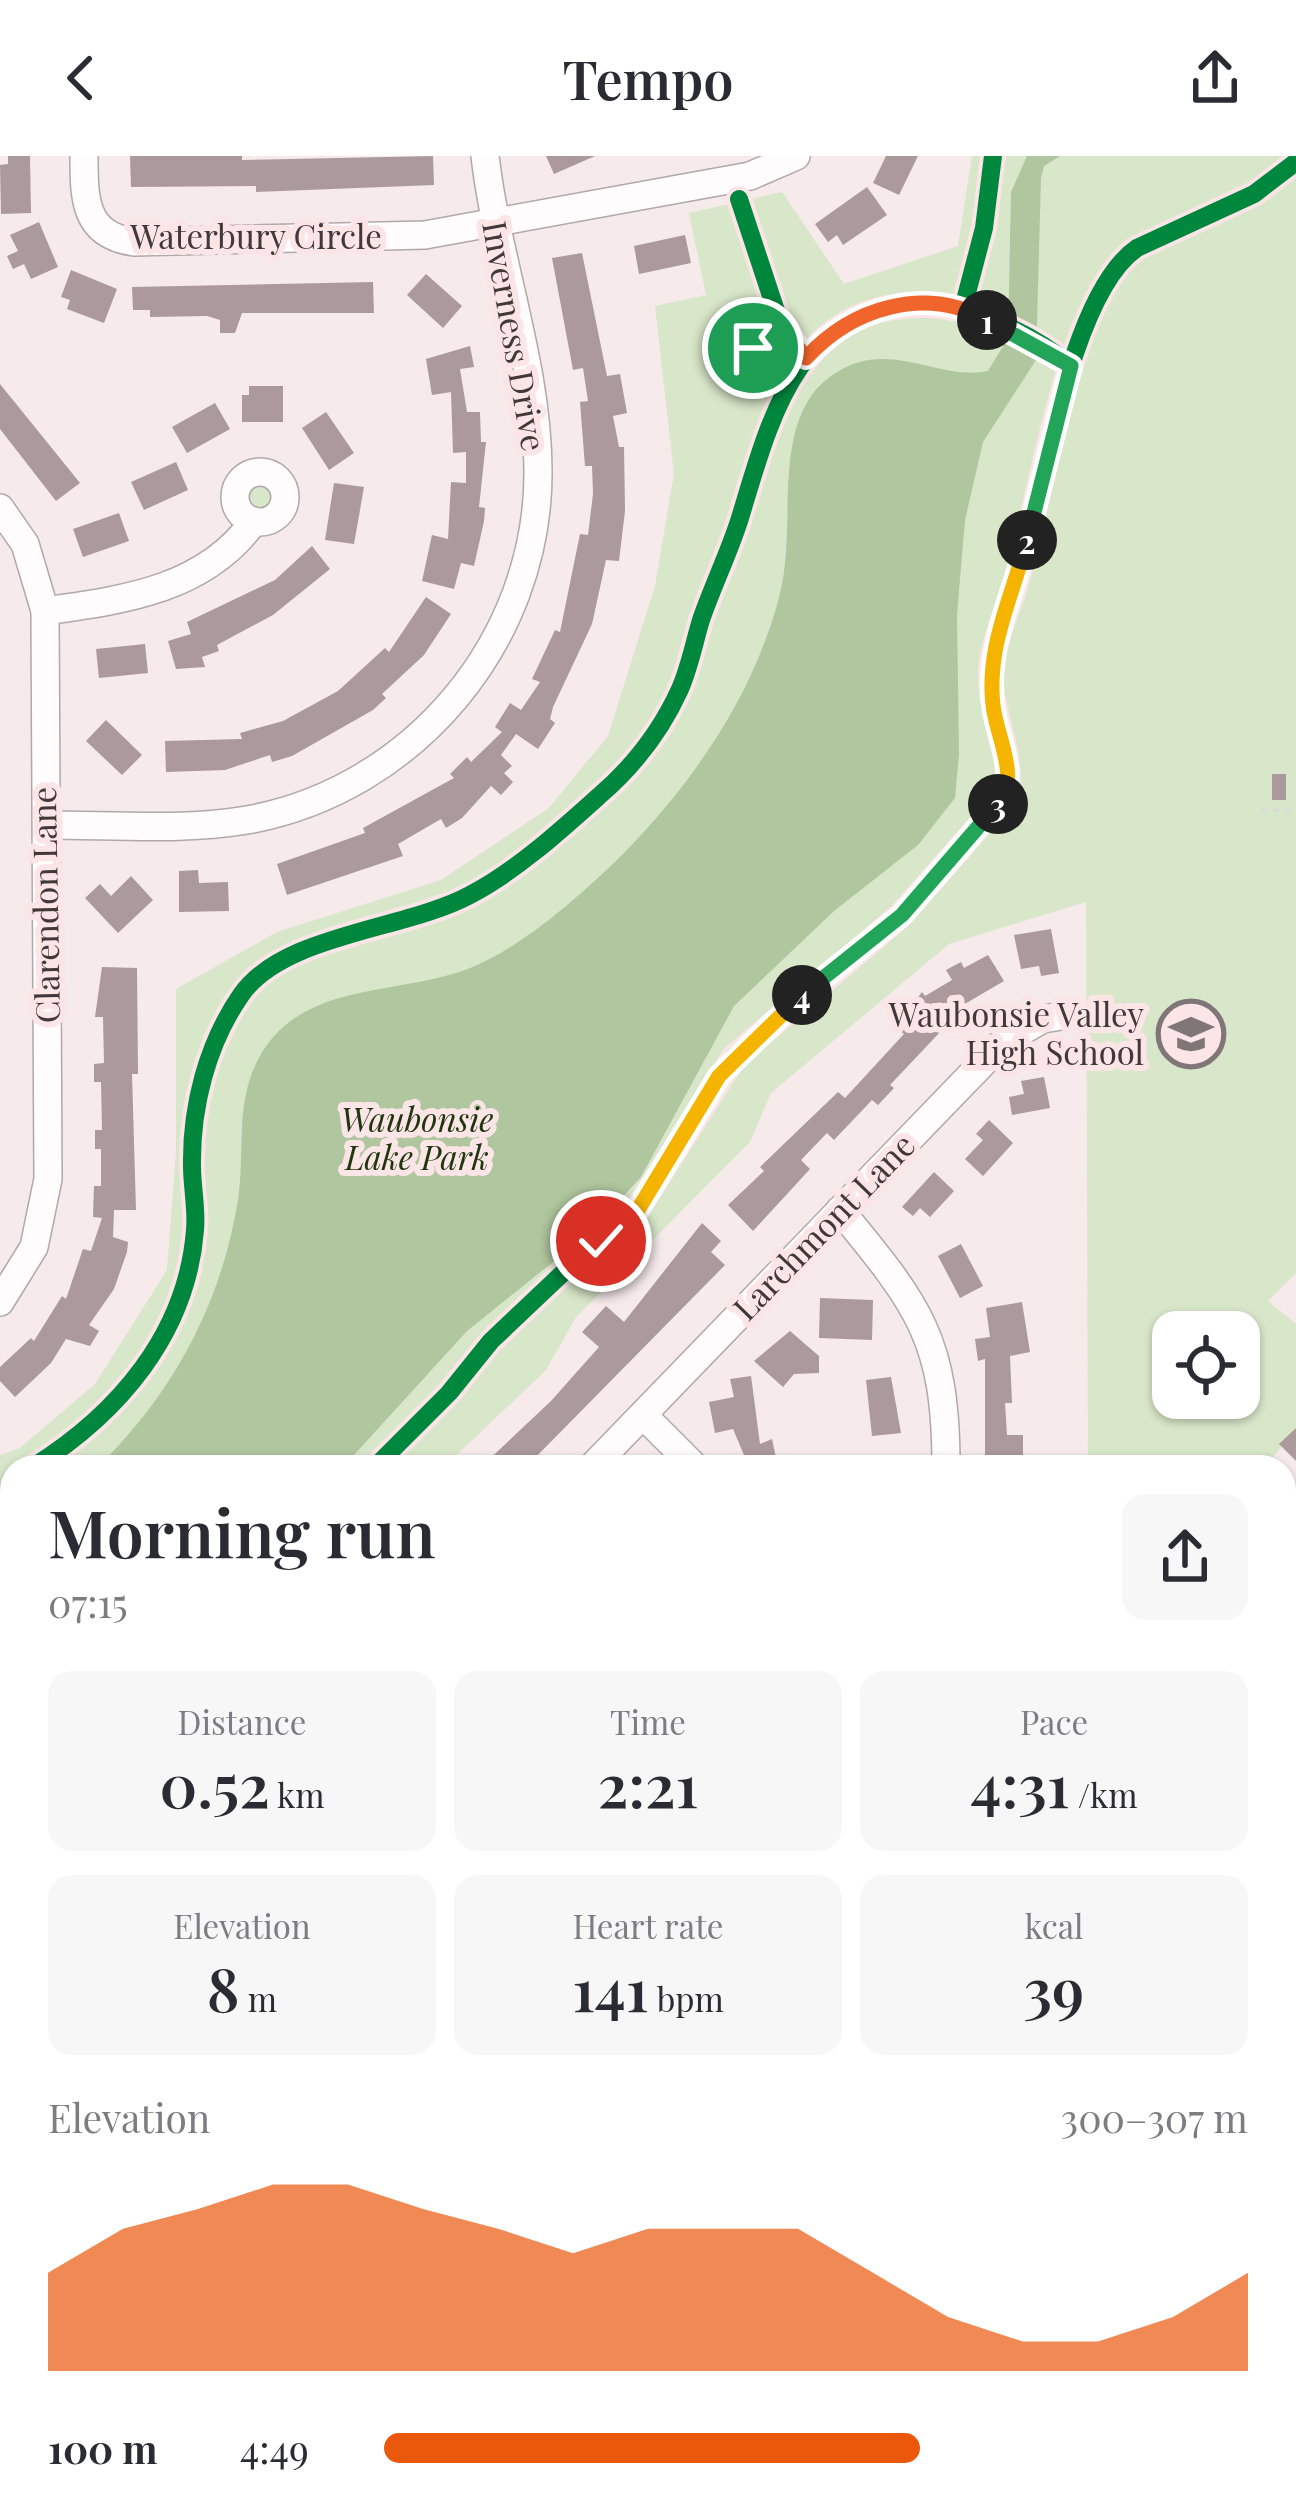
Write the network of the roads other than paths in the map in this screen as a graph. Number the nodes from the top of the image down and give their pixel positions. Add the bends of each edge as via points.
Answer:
1 (84, 156) edge
2 (485, 156) edge
3 (796, 156) edge
4 (493, 225) junction
5 (0, 508) edge
6 (254, 521) dead end
7 (45, 611) junction
8 (46, 825) junction
9 (1073, 1014) dead end
10 (840, 1210) junction
11 (0, 1301) edge
12 (643, 1415) junction
13 (615, 1455) edge
14 (683, 1455) edge
15 (946, 1455) edge

1 - 4 street, Waterbury Circle via 89,216 116,239 425,236
2 - 4 street, Inverness Drive
3 - 4 street, Waterbury Circle via 750,176
4 - 8 street, Inverness Drive via 536,432 536,515 517,593 464,689 434,725 383,764 299,806 210,824
5 - 7 street, Clarendon Lane via 25,544
6 - 7 street via 217,562 184,580
7 - 8 street, Clarendon Lane
8 - 11 street, Clarendon Lane via 47,1197 34,1247
9 - 10 street, Larchmont Lane via 1043,1019 1004,1041
10 - 12 street, Larchmont Lane
10 - 15 street via 900,1282 931,1339 944,1385
12 - 13 street, Larchmont Lane
12 - 14 street

